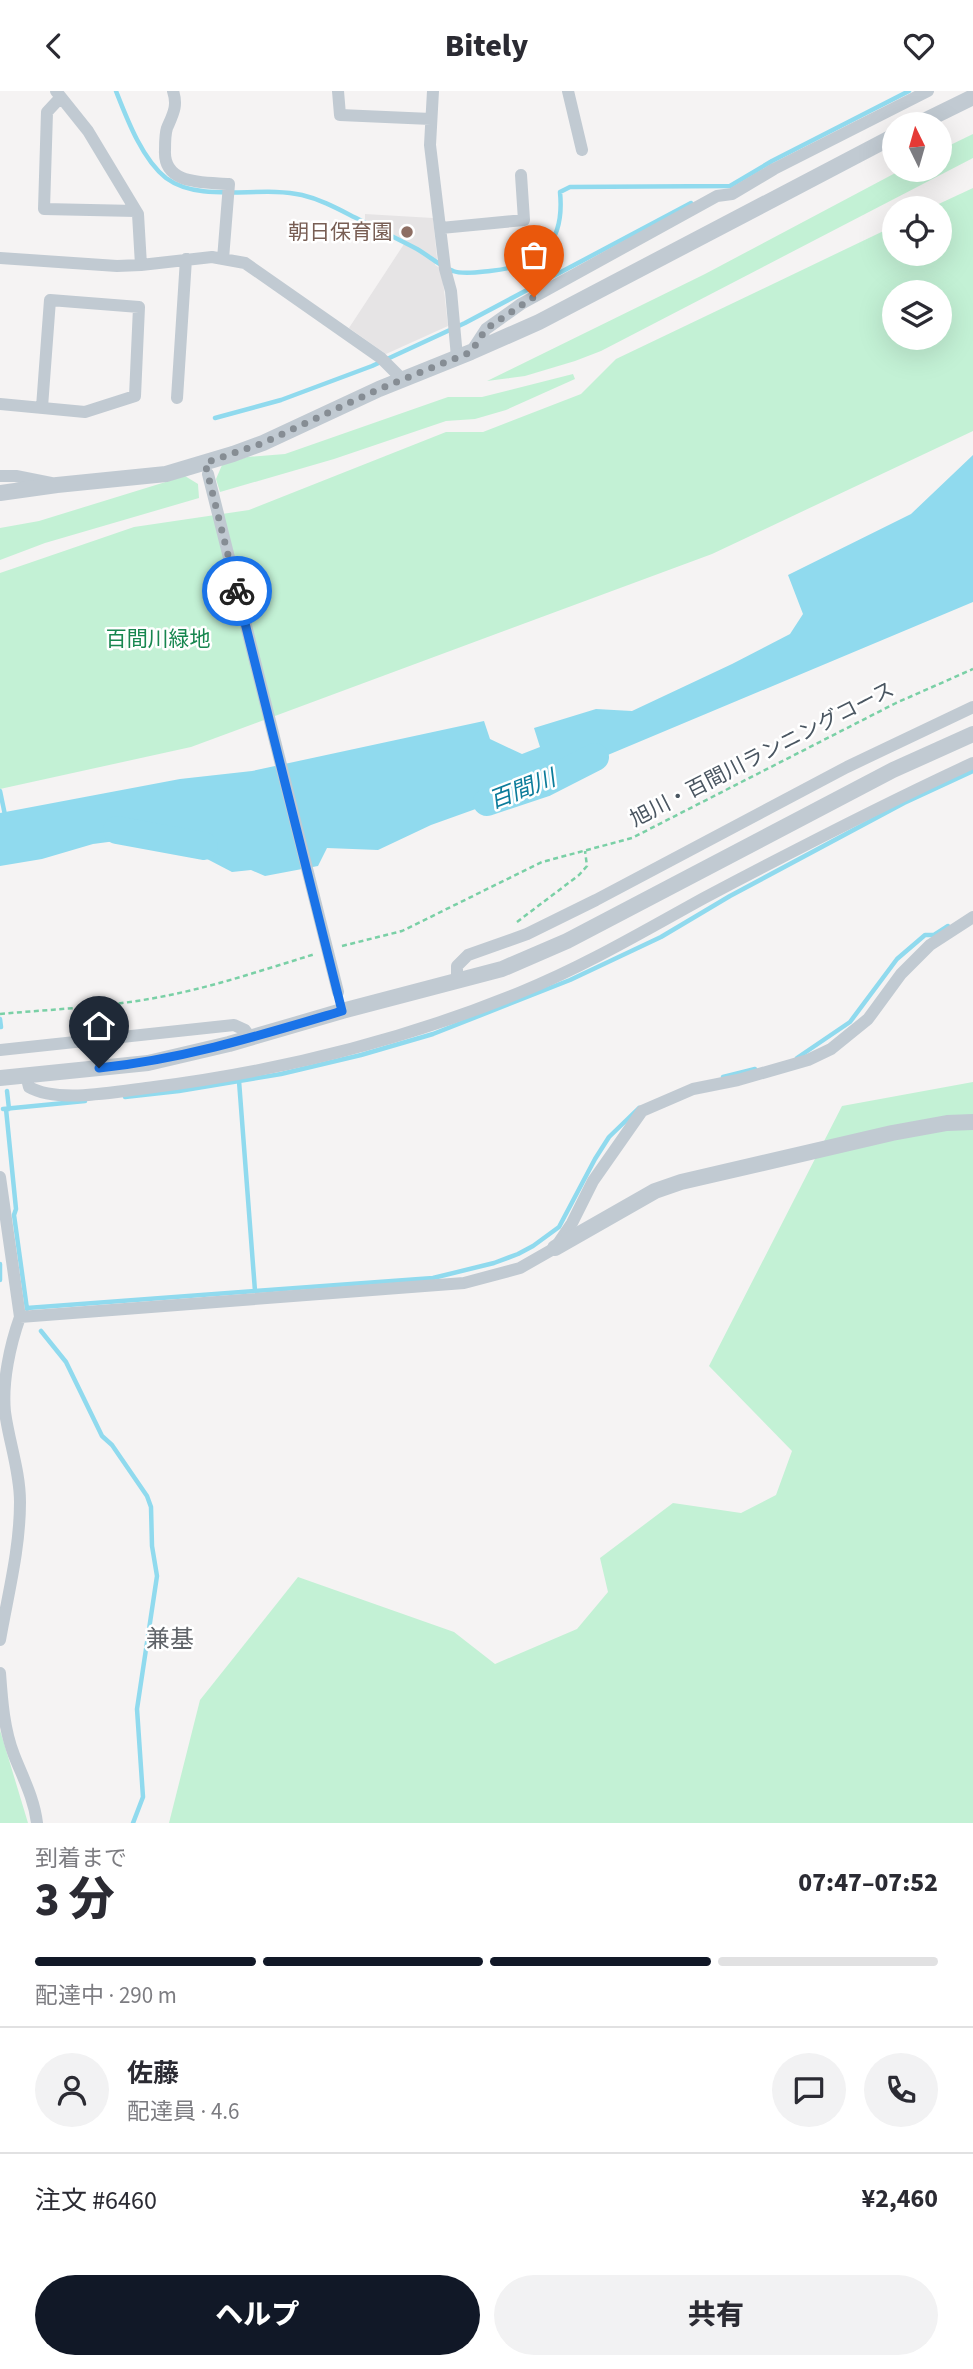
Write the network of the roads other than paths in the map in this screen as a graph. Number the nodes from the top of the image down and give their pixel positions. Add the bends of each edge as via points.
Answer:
1 (173, 91) edge
2 (338, 91) edge
3 (433, 91) edge
4 (568, 91) edge
5 (928, 91) edge
6 (58, 94) edge
7 (973, 97) edge
8 (942, 112) edge
9 (431, 119) junction
10 (882, 142) edge
11 (582, 150) dead end
12 (521, 175) dead end
13 (136, 211) junction
14 (441, 228) junction
15 (0, 258) edge
16 (186, 259) junction
17 (223, 259) junction
18 (141, 265) junction
19 (464, 355) junction
20 (402, 379) junction
21 (177, 398) dead end
22 (0, 404) edge
23 (42, 407) junction
24 (206, 469) junction
25 (0, 476) edge
26 (57, 485) junction
27 (0, 493) edge
28 (973, 707) edge
29 (973, 734) edge
30 (973, 763) edge
31 (973, 917) edge
32 (457, 981) junction
33 (342, 1011) junction
34 (251, 1038) junction
35 (0, 1050) edge
36 (26, 1075) junction
37 (0, 1078) edge
38 (973, 1122) edge
39 (0, 1177) edge
40 (555, 1248) junction
41 (20, 1317) junction
42 (2, 1394) edge
43 (0, 1640) edge
44 (0, 1673) edge
45 (37, 1823) edge

1 - 17 street via 176,111 166,130 167,166 177,176 229,184
2 - 9 street via 341,115
3 - 9 street
4 - 11 street
5 - 19 street via 732,194 717,196 521,304 486,329
6 - 13 street via 88,131
6 - 13 street via 47,112 44,209
7 - 8 street
9 - 14 street via 429,145
10 - 19 street via 539,322
12 - 14 street via 524,220
13 - 18 street
14 - 19 street via 455,328
15 - 18 street
16 - 17 street
16 - 18 street
16 - 21 street
17 - 20 street via 246,263 384,361
19 - 20 street
20 - 24 street
22 - 23 street
23 - 23 street via 85,412 135,396 139,307 50,300
24 - 26 street
24 - 33 street, bridge
25 - 26 street
26 - 27 street
28 - 32 street via 538,928 468,955 457,966
29 - 32 street via 893,770 567,941 502,969
30 - 36 street via 867,813 579,966 433,1024 210,1080 67,1095 35,1091
31 - 40 street via 930,945 901,974 868,1019 831,1049 750,1077 693,1089 642,1111 593,1181
32 - 33 street
33 - 34 street
34 - 35 street via 234,1025
34 - 36 street via 148,1063
36 - 37 street
38 - 40 street via 892,1133 681,1182 655,1191
39 - 41 street
40 - 41 street via 520,1268 464,1283
41 - 42 street
42 - 43 street via 20,1500 16,1559
44 - 45 street via 6,1725

